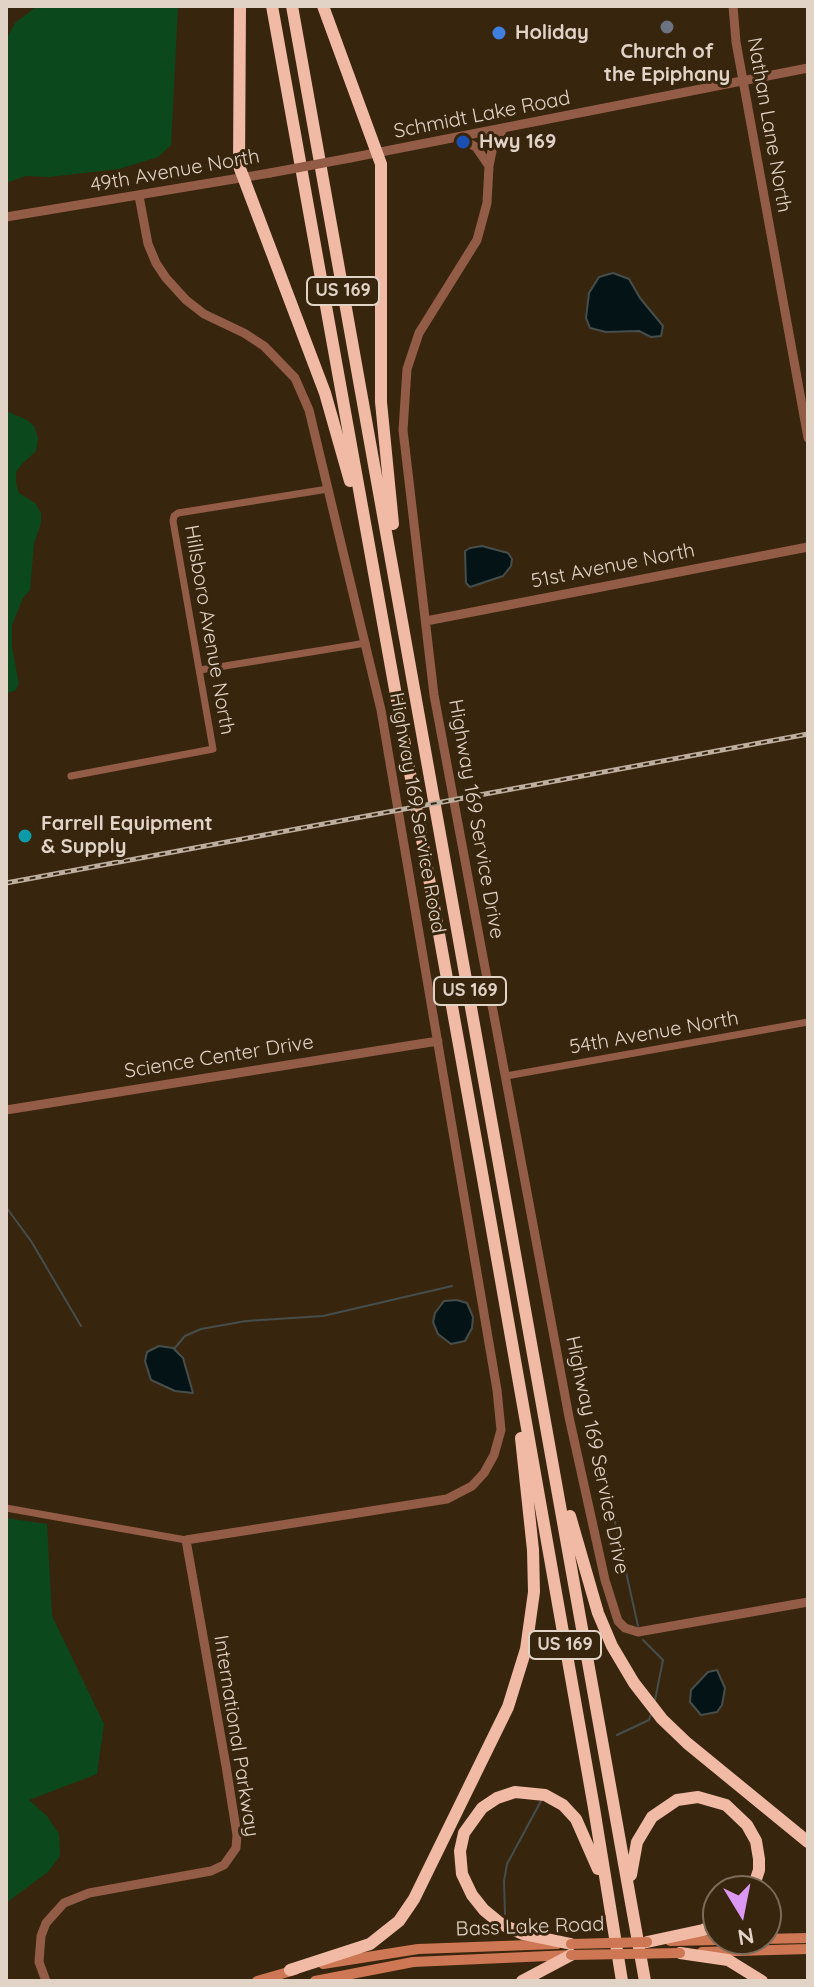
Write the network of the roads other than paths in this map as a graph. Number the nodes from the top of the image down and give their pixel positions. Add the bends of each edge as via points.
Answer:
1 (240, 6) edge
2 (272, 6) edge
3 (292, 6) edge
4 (323, 6) edge
5 (733, 6) edge
6 (808, 68) edge
7 (743, 81) junction
8 (503, 129) junction
9 (458, 138) junction
10 (379, 153) junction
11 (350, 158) joint
12 (489, 166) junction
13 (242, 178) junction
14 (139, 196) junction
15 (6, 217) edge
16 (808, 438) edge
17 (328, 489) junction
18 (808, 547) edge
19 (371, 553) junction
20 (395, 576) junction
21 (426, 621) junction
22 (366, 643) junction
23 (200, 670) junction
24 (71, 776) dead end
25 (808, 1022) edge
26 (438, 1041) junction
27 (506, 1076) junction
28 (6, 1110) edge
29 (518, 1379) junction
30 (543, 1407) junction
31 (6, 1508) edge
32 (186, 1540) junction
33 (808, 1602) edge
34 (808, 1842) edge
35 (757, 1875) edge
36 (630, 1886) junction
37 (611, 1911) junction
38 (702, 1931) edge
39 (808, 1938) edge
40 (647, 1942) joint
41 (678, 1943) junction
42 (571, 1949) junction
43 (808, 1949) edge
44 (290, 1970) junction
45 (46, 1981) edge
46 (257, 1981) edge
47 (315, 1981) edge
48 (522, 1981) edge
49 (622, 1981) edge
50 (645, 1981) edge
51 (762, 1981) edge

1 - 13 highway
2 - 19 highway, US 169
3 - 20 highway, US 169
4 - 10 highway
5 - 7 street, Nathan Lane North
6 - 7 street, Schmidt Lake Road
7 - 8 street, Schmidt Lake Road
7 - 16 street, Nathan Lane North
8 - 9 street, Schmidt Lake Road
8 - 12 street, Highway 169 Service Drive
9 - 10 street, Schmidt Lake Road
9 - 12 street via 476,147
10 - 11 street, Schmidt Lake Road
10 - 20 highway via 381,402
11 - 13 street, 49th Avenue North, bridge
12 - 21 street, Highway 169 Service Drive via 477,240 419,333 407,369 403,430
13 - 14 street, 49th Avenue North
13 - 19 highway via 325,393
14 - 15 street, 49th Avenue North
14 - 17 street, Highway 169 Service Road via 151,253 176,290 204,314 264,346 295,378 309,410
17 - 22 street, Highway 169 Service Road
17 - 23 street, Hillsboro Avenue North via 174,516
18 - 21 street, 51st Avenue North
19 - 29 highway, US 169
20 - 30 highway, US 169
21 - 27 street, Highway 169 Service Drive via 434,695
22 - 23 street
22 - 26 street, Highway 169 Service Road
23 - 24 street, Hillsboro Avenue North via 213,749
25 - 27 street, 54th Avenue North
26 - 28 street, Science Center Drive
26 - 32 street, Highway 169 Service Road via 501,1420 490,1465 472,1486 426,1504
27 - 33 street, Highway 169 Service Drive via 569,1417 618,1621 638,1632
29 - 37 highway, US 169
29 - 44 highway via 534,1592 512,1697 399,1921 370,1944
30 - 34 highway via 592,1598 626,1672 687,1743
30 - 36 highway, US 169
31 - 32 street
32 - 45 street, International Parkway via 236,1848 224,1865 211,1871 89,1893 64,1903 41,1936 39,1962
35 - 36 highway via 756,1841 747,1825 726,1805 698,1797 668,1804 645,1825
36 - 50 highway, US 169
37 - 42 highway via 585,1833 563,1805 525,1792 506,1794 482,1808 469,1824 460,1851 462,1874 472,1895 491,1917 512,1930
37 - 49 highway, US 169
38 - 41 highway
39 - 41 main road, Bass Lake Road
40 - 41 highway
40 - 42 main road, Bass Lake Road, bridge
41 - 42 main road, Bass Lake Road, bridge
41 - 43 main road, Bass Lake Road
41 - 51 highway via 728,1960
42 - 44 main road, Bass Lake Road via 418,1949
42 - 47 main road, Bass Lake Road via 392,1964
42 - 48 highway
44 - 46 main road, Bass Lake Road

